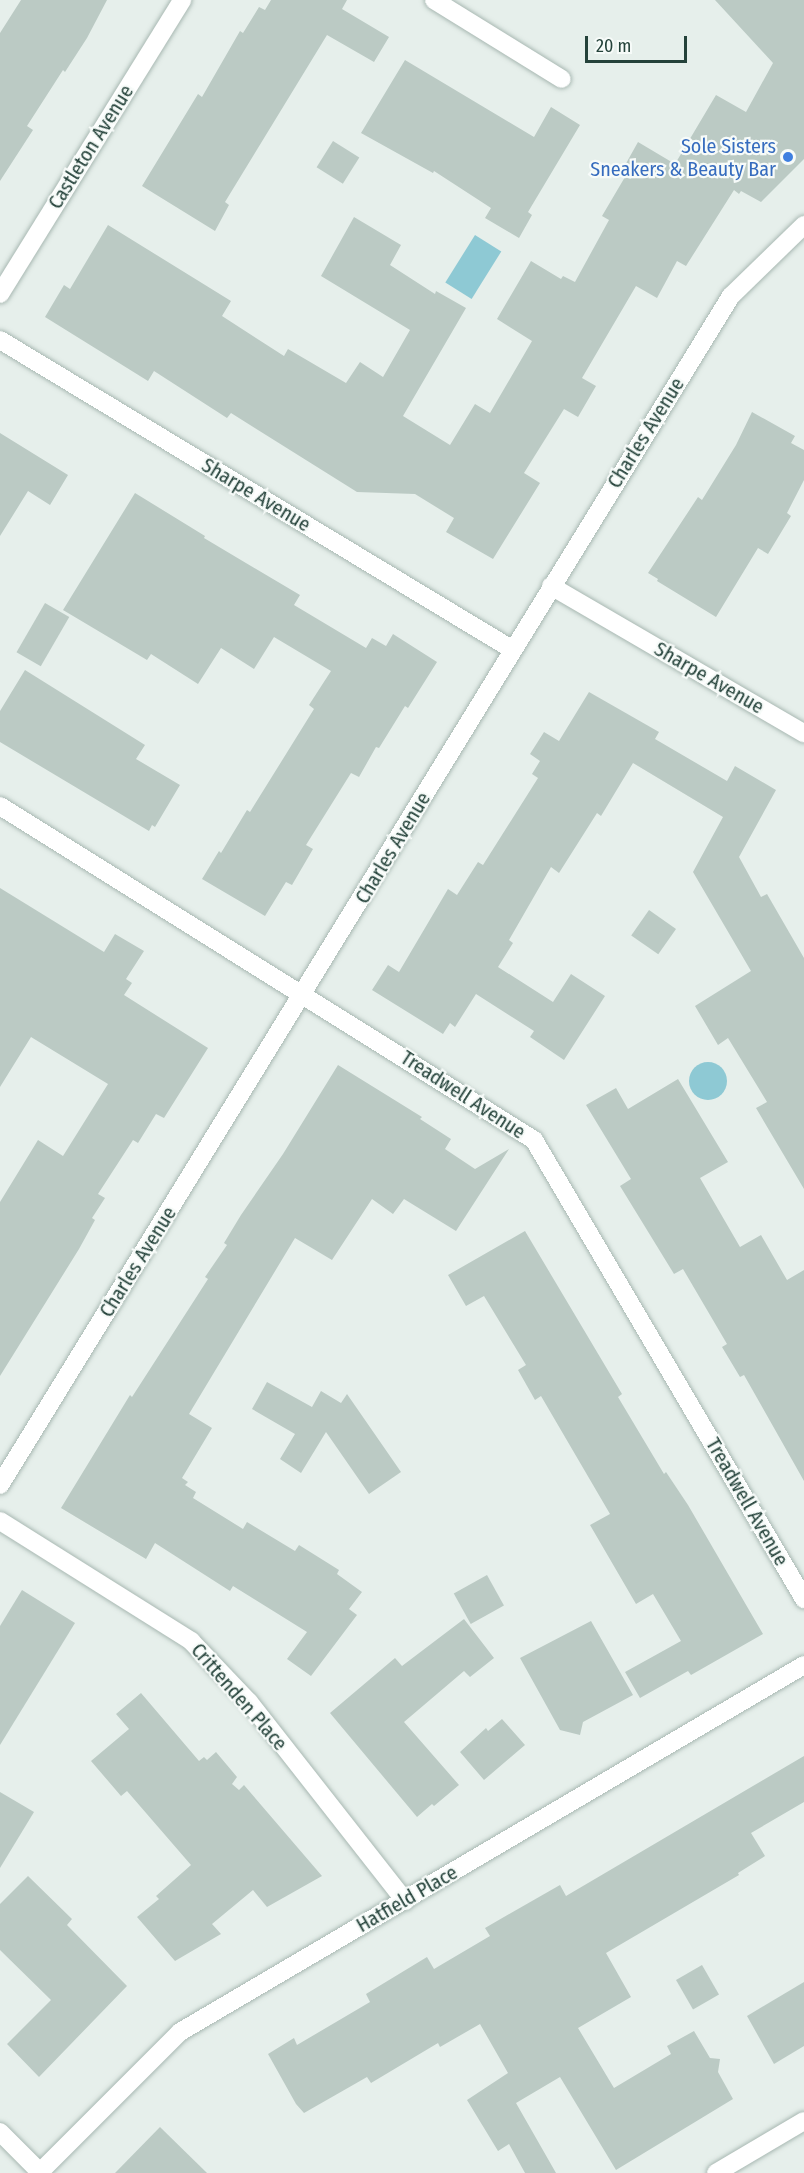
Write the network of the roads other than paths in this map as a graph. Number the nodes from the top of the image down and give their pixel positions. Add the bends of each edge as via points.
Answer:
1 (182, 0) edge
2 (434, 0) edge
3 (562, 80) dead end
4 (804, 225) edge
5 (0, 294) edge
6 (0, 340) edge
7 (551, 586) junction
8 (513, 650) junction
9 (804, 733) edge
10 (0, 806) edge
11 (303, 994) junction
12 (0, 1485) edge
13 (0, 1521) edge
14 (804, 1599) edge
15 (804, 1665) edge
16 (405, 1901) junction
17 (804, 2121) edge
18 (0, 2132) edge
19 (40, 2172) edge
20 (716, 2173) edge

1 - 5 street, Castleton Avenue
2 - 3 street
4 - 7 street, Charles Avenue via 731,296
6 - 8 street, Sharpe Avenue
7 - 8 street, Charles Avenue
7 - 9 street, Sharpe Avenue
8 - 11 street, Charles Avenue
10 - 11 street, Treadwell Avenue
11 - 12 street, Charles Avenue
11 - 14 street, Treadwell Avenue via 534,1140
13 - 16 street, Crittenden Place via 191,1641 249,1702
15 - 16 street, Hatfield Place
16 - 19 street, Hatfield Place via 180,2032
17 - 20 street
18 - 19 street

